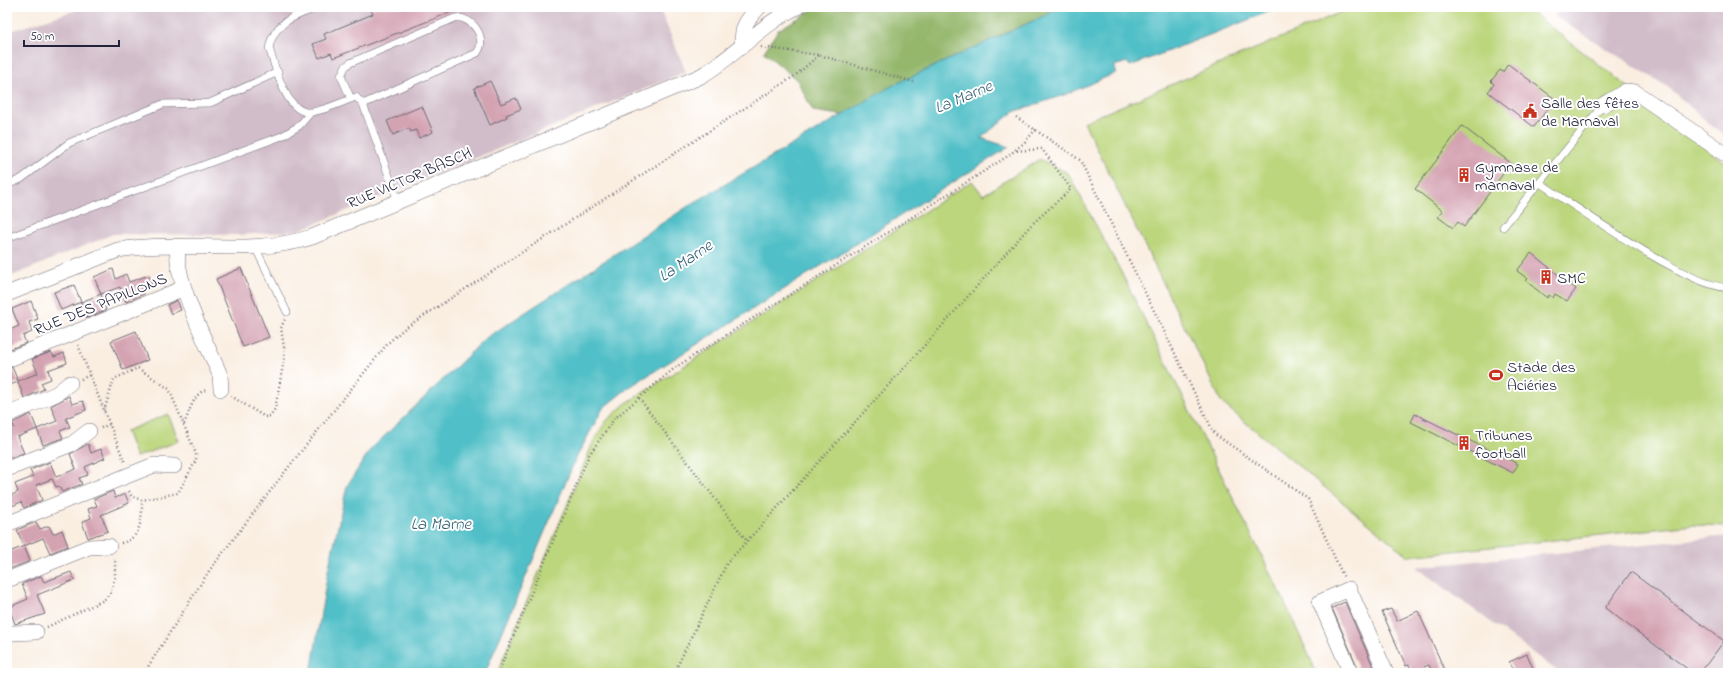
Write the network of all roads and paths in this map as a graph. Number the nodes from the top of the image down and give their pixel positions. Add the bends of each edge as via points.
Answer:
1 (319, 7) edge
2 (759, 7) edge
3 (797, 7) edge
4 (743, 44) junction
5 (819, 55) junction
6 (278, 72) junction
7 (914, 82) dead end
8 (351, 99) junction
9 (363, 104) junction
10 (1603, 105) joint
11 (310, 112) junction
12 (1016, 117) dead end
13 (1036, 129) junction
14 (1014, 151) junction
15 (1728, 156) edge
16 (1540, 183) junction
17 (7, 185) edge
18 (398, 201) junction
19 (1503, 228) dead end
20 (7, 238) edge
21 (178, 246) junction
22 (255, 247) junction
23 (184, 288) junction
24 (1728, 288) edge
25 (7, 294) edge
26 (287, 312) joint
27 (73, 333) junction
28 (7, 360) edge
29 (70, 383) dead end
30 (222, 389) junction
31 (639, 398) junction
32 (104, 411) junction
33 (7, 415) edge
34 (184, 425) junction
35 (88, 431) dead end
36 (174, 466) dead end
37 (7, 469) edge
38 (127, 476) junction
39 (142, 500) junction
40 (7, 524) edge
41 (747, 541) junction
42 (109, 546) junction
43 (7, 580) edge
44 (1349, 589) junction
45 (36, 632) joint
46 (7, 635) edge
47 (144, 673) edge
48 (498, 673) edge
49 (674, 673) edge
50 (1351, 673) edge
51 (1386, 673) edge

1 - 6 lane via 292,17 276,30 269,48
2 - 4 street via 745,22 742,30
3 - 4 street, RUE VICTOR BASCH via 765,26
4 - 5 path
4 - 18 street, RUE VICTOR BASCH via 722,64 699,77
5 - 7 path
5 - 47 path via 796,75 405,328 388,343 209,572
6 - 11 lane via 286,97 299,108
6 - 17 lane via 210,103 163,104 69,143 21,179
8 - 9 lane via 356,97
8 - 9 lane via 341,76 350,63 455,18 468,19 474,25 482,43 478,54
8 - 11 lane
9 - 18 lane
10 - 15 street via 1626,91 1635,92
10 - 16 lane
11 - 20 lane via 299,126 282,136
12 - 13 path
13 - 14 path
13 - 44 path via 1080,160 1216,435 1308,499
14 - 31 path via 676,367
14 - 41 path via 1042,149 1070,189 1031,226
16 - 19 lane
16 - 24 lane via 1622,238 1672,267 1715,286
18 - 22 street, RUE VICTOR BASCH via 312,237 280,245
21 - 22 street, RUE VICTOR BASCH
21 - 23 street via 176,254
21 - 25 street, RUE VICTOR BASCH via 118,250
22 - 26 lane
23 - 27 street, RUE DES PAPILLONS
23 - 30 street via 220,375
26 - 30 path via 281,328 286,354 275,409 270,416 265,417
27 - 28 street, RUE DES PAPILLONS
27 - 32 path
29 - 33 street via 56,394
30 - 34 path via 204,390 198,394
31 - 41 path
31 - 48 path via 614,419 589,455
32 - 34 path via 114,379 138,368 168,389
32 - 38 path
34 - 39 path via 196,460 178,493
35 - 37 street via 72,444
36 - 38 street via 154,465
38 - 39 path via 132,498
38 - 40 street
39 - 42 path via 138,532 126,542
41 - 49 path via 728,563
42 - 43 street via 88,547
42 - 45 path via 116,560 111,592 104,600
44 - 50 street via 1320,602
44 - 51 street
45 - 46 street

